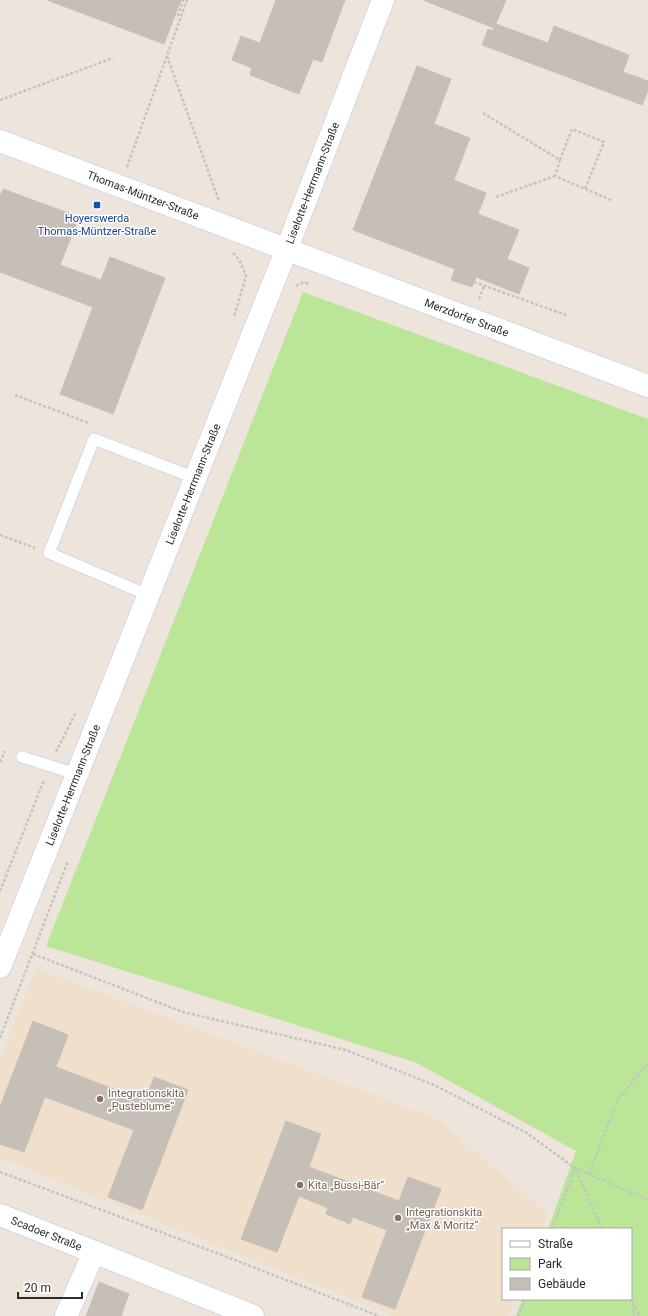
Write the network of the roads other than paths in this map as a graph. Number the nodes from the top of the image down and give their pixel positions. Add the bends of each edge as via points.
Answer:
1 (383, 0) edge
2 (0, 141) edge
3 (286, 251) junction
4 (648, 386) edge
5 (195, 478) junction
6 (148, 595) junction
7 (22, 757) dead end
8 (76, 774) junction
9 (0, 966) edge
10 (0, 1215) edge
11 (94, 1252) junction
12 (229, 1312) edge
13 (66, 1316) edge
14 (253, 1316) edge

1 - 3 street, Liselotte-Herrmann-Straße
2 - 3 street, Thomas-Müntzer-Straße
3 - 4 street, Merzdorfer Straße
3 - 5 street, Liselotte-Herrmann-Straße
5 - 6 street, Liselotte-Herrmann-Straße
5 - 6 lane via 94,439 48,553
6 - 8 street, Liselotte-Herrmann-Straße
7 - 8 lane
8 - 9 street, Liselotte-Herrmann-Straße
10 - 11 street, Scadoer Straße
11 - 12 street, Scadoer Straße
11 - 13 street, Scadoer Straße
12 - 14 street, Scadoer Straße

